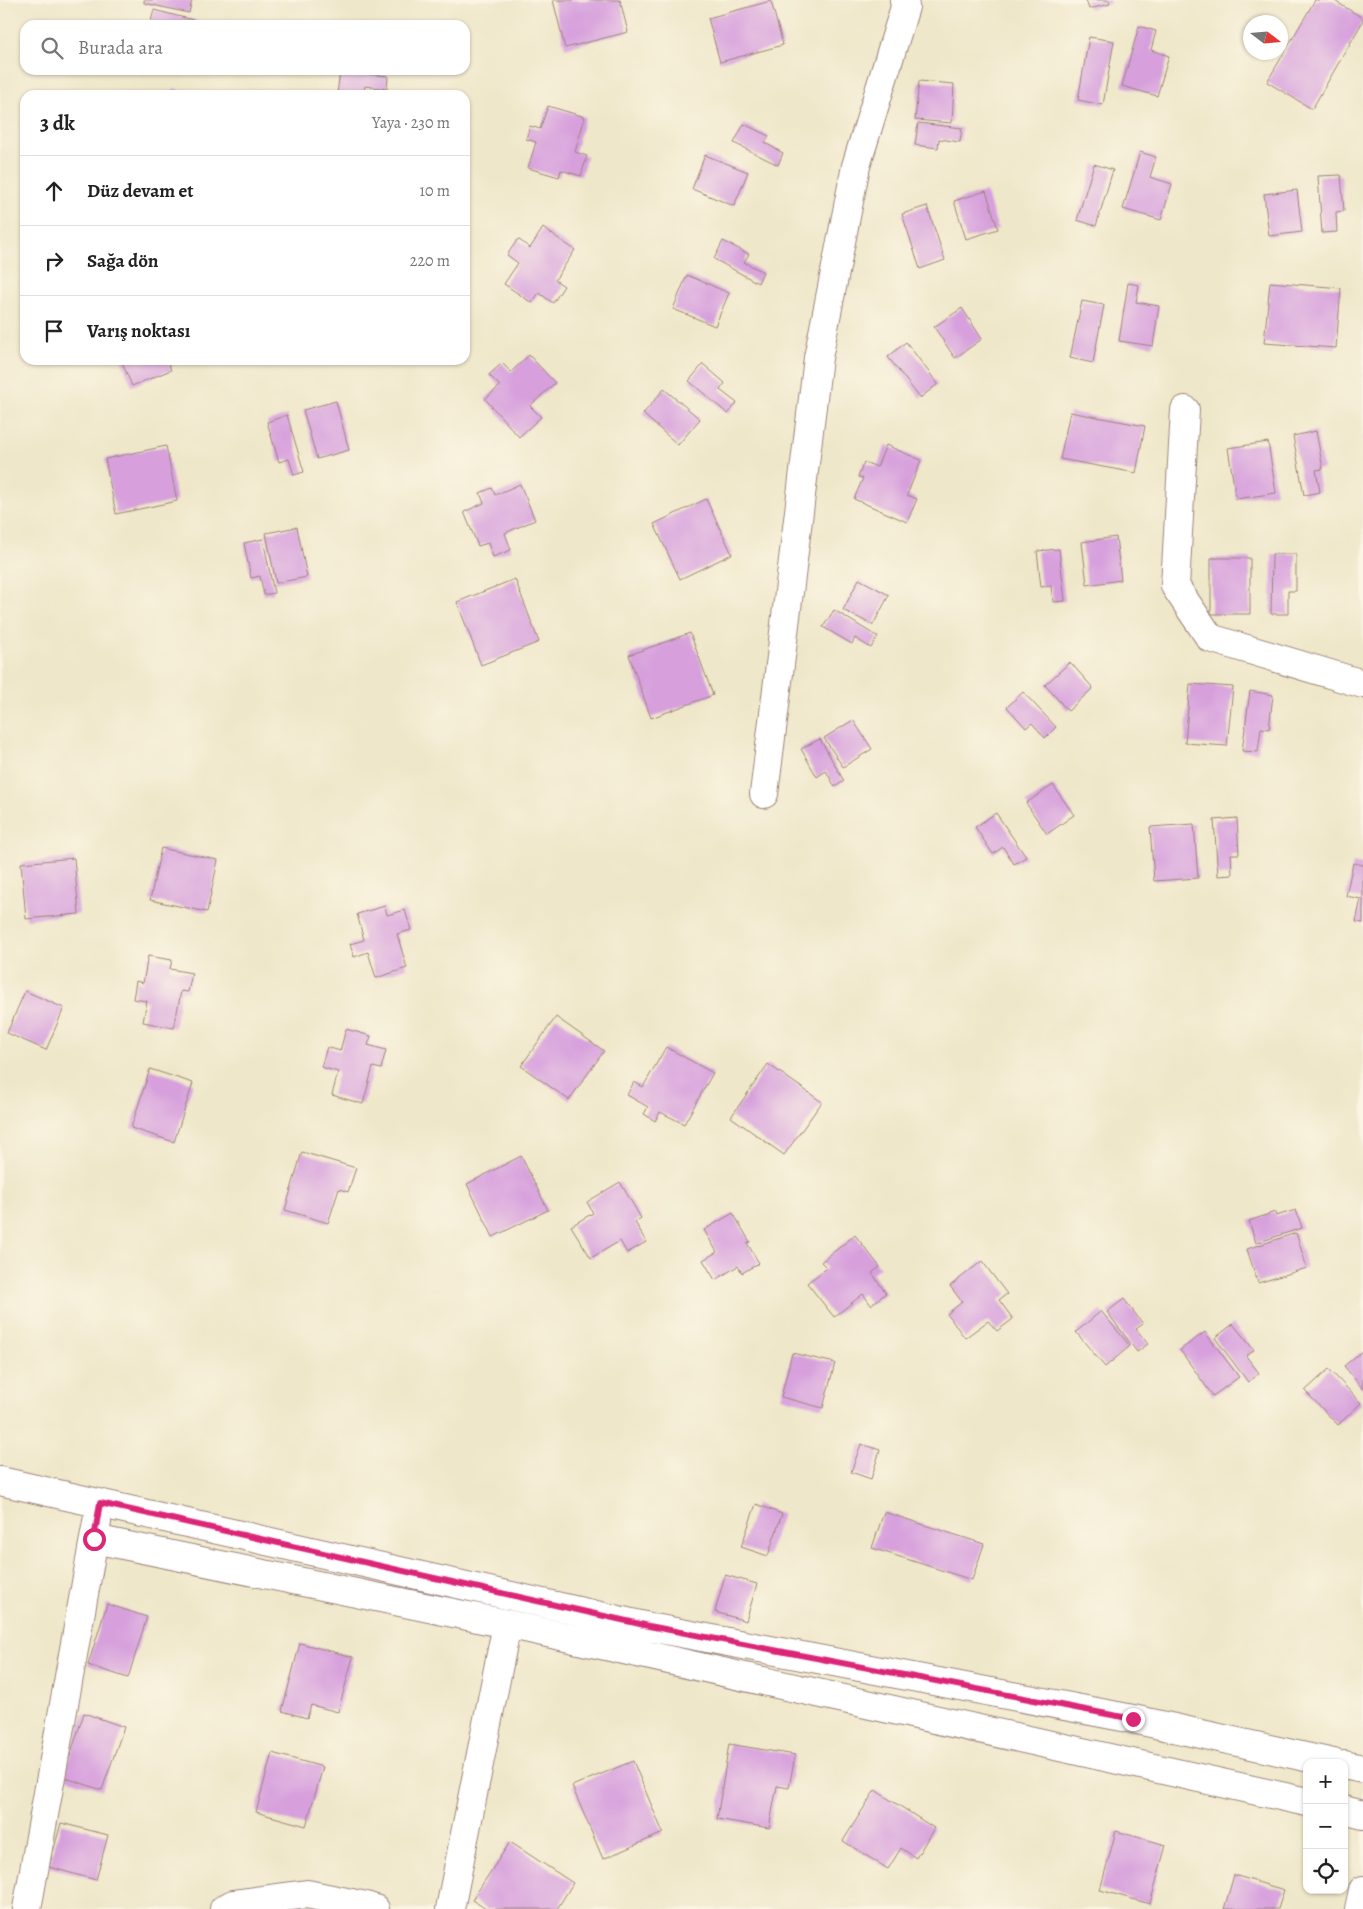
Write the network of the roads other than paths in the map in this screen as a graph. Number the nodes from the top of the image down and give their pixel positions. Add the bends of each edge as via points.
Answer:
1 (904, 0) edge
2 (1185, 410) dead end
3 (1363, 684) edge
4 (764, 794) dead end
5 (0, 1481) edge
6 (100, 1503) junction
7 (94, 1539) junction
8 (507, 1624) junction
9 (1316, 1759) edge
10 (1348, 1766) edge
11 (1363, 1769) edge
12 (1303, 1801) edge
13 (1348, 1811) edge
14 (1363, 1814) edge
15 (1363, 1890) edge
16 (27, 1909) edge
17 (224, 1909) edge
18 (375, 1909) edge
19 (450, 1909) edge
20 (1359, 1909) edge

1 - 4 street via 905,7 856,166 818,358
2 - 3 street via 1175,586 1210,638
5 - 6 street
6 - 7 street
6 - 9 street via 649,1626 1133,1719
7 - 8 street
7 - 16 street
8 - 12 street
8 - 19 street
10 - 11 street
13 - 14 street
15 - 20 street
17 - 18 street via 233,1904 307,1894

